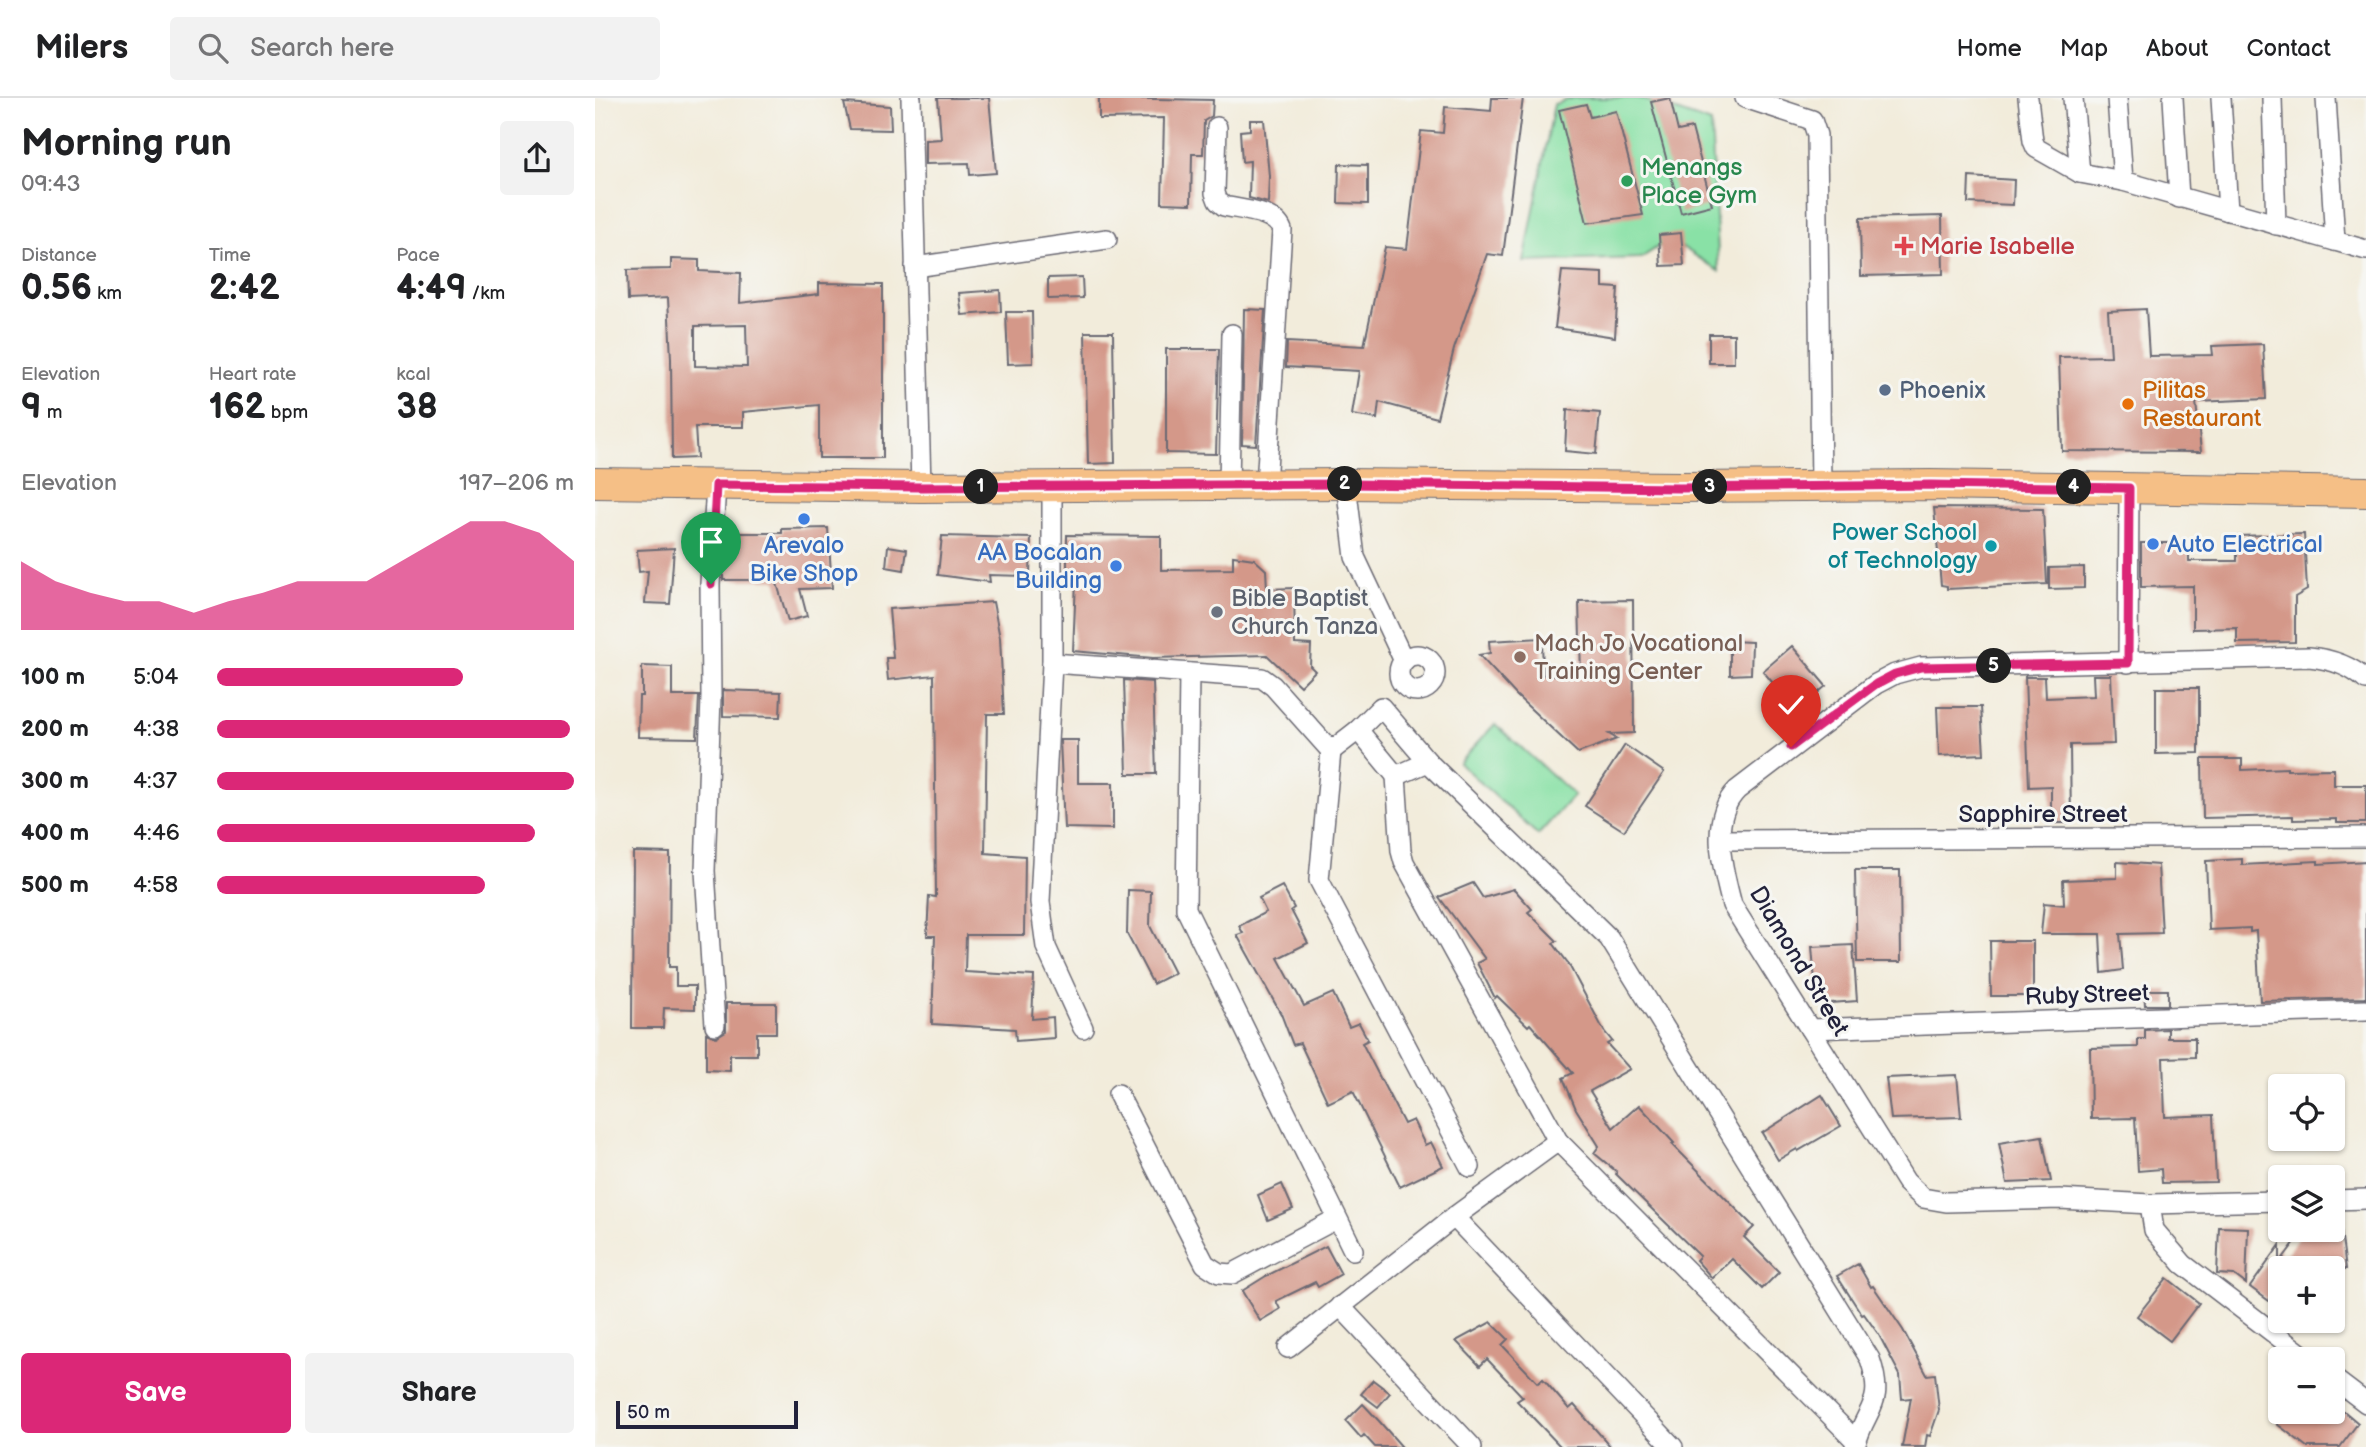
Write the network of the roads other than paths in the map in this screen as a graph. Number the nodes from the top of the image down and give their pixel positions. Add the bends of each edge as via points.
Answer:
1 (911, 98) edge
2 (1745, 98) edge
3 (2028, 98) edge
4 (2073, 98) edge
5 (2117, 98) edge
6 (2173, 98) edge
7 (2221, 98) edge
8 (2272, 98) edge
9 (2326, 98) edge
10 (1217, 127) dead end
11 (2080, 173) junction
12 (2123, 181) junction
13 (2179, 198) junction
14 (2228, 211) junction
15 (2276, 225) junction
16 (1107, 239) dead end
17 (2335, 241) junction
18 (2366, 250) edge
19 (915, 267) junction
20 (1232, 334) dead end
21 (595, 483) edge
22 (1346, 484) junction
23 (716, 485) junction
24 (1229, 485) junction
25 (1266, 485) junction
26 (921, 487) junction
27 (1052, 487) junction
28 (1821, 487) junction
29 (2129, 488) junction
30 (2366, 492) edge
31 (1404, 661) junction
32 (1052, 663) junction
33 (2128, 663) junction
34 (1189, 673) junction
35 (2366, 680) edge
36 (1401, 683) junction
37 (1381, 707) junction
38 (1358, 730) junction
39 (1331, 751) junction
40 (1428, 762) junction
41 (1395, 776) junction
42 (2366, 837) edge
43 (1721, 840) junction
44 (2366, 1010) edge
45 (715, 1025) dead end
46 (1083, 1028) dead end
47 (1810, 1029) junction
48 (1118, 1094) dead end
49 (1558, 1141) junction
50 (1470, 1167) dead end
51 (2366, 1199) edge
52 (2345, 1200) edge
53 (2268, 1201) edge
54 (2150, 1204) junction
55 (1454, 1217) junction
56 (1336, 1219) junction
57 (1353, 1250) dead end
58 (1340, 1306) junction
59 (2292, 1347) edge
60 (1288, 1348) dead end
61 (2345, 1387) edge
62 (2366, 1403) edge
63 (1856, 1444) edge
64 (1472, 1447) edge
65 (1673, 1447) edge

1 - 19 street
2 - 28 street via 1812,120 1817,135
3 - 11 street via 2036,148
4 - 11 street
5 - 12 street
6 - 13 street
7 - 14 street
8 - 15 street
9 - 17 street
10 - 25 street via 1218,201 1272,218 1282,230
11 - 12 street
12 - 13 street
13 - 14 street
14 - 15 street
15 - 17 street
16 - 19 street
17 - 18 street
19 - 26 street
20 - 24 street
21 - 23 main road
22 - 25 main road
22 - 28 main road
22 - 31 street via 1355,557
23 - 26 main road
23 - 45 street via 705,871
24 - 25 main road
24 - 27 main road
26 - 27 main road
27 - 32 street
28 - 29 main road
29 - 30 main road
29 - 33 street
31 - 36 street
31 - 36 street via 1425,657 1435,670 1434,679 1423,691 1415,692
32 - 34 street
32 - 46 street via 1042,927 1046,947
33 - 35 street, Diamond Street via 2309,657 2344,665
33 - 43 street, Diamond Street via 1921,667 1895,674 1737,790 1723,809
34 - 39 street via 1262,678
34 - 56 street via 1186,909
36 - 37 street
37 - 38 street
37 - 40 street
38 - 39 street
38 - 41 street
39 - 50 street via 1319,880
40 - 41 street
40 - 63 street via 1609,938 1870,1359 1877,1378 1877,1398
41 - 49 street via 1404,862
42 - 43 street, Sapphire Street
43 - 47 street, Diamond Street via 1732,905
44 - 47 street, Ruby Street
47 - 54 street, Diamond Street via 1906,1182 1923,1198
48 - 56 street via 1205,1264 1219,1273 1232,1274
49 - 55 street
49 - 63 street
51 - 52 street
53 - 54 street, Diamond Street
54 - 59 street via 2154,1230 2183,1264
55 - 58 street
55 - 65 street
56 - 57 street
58 - 60 street
58 - 64 street
61 - 62 street

